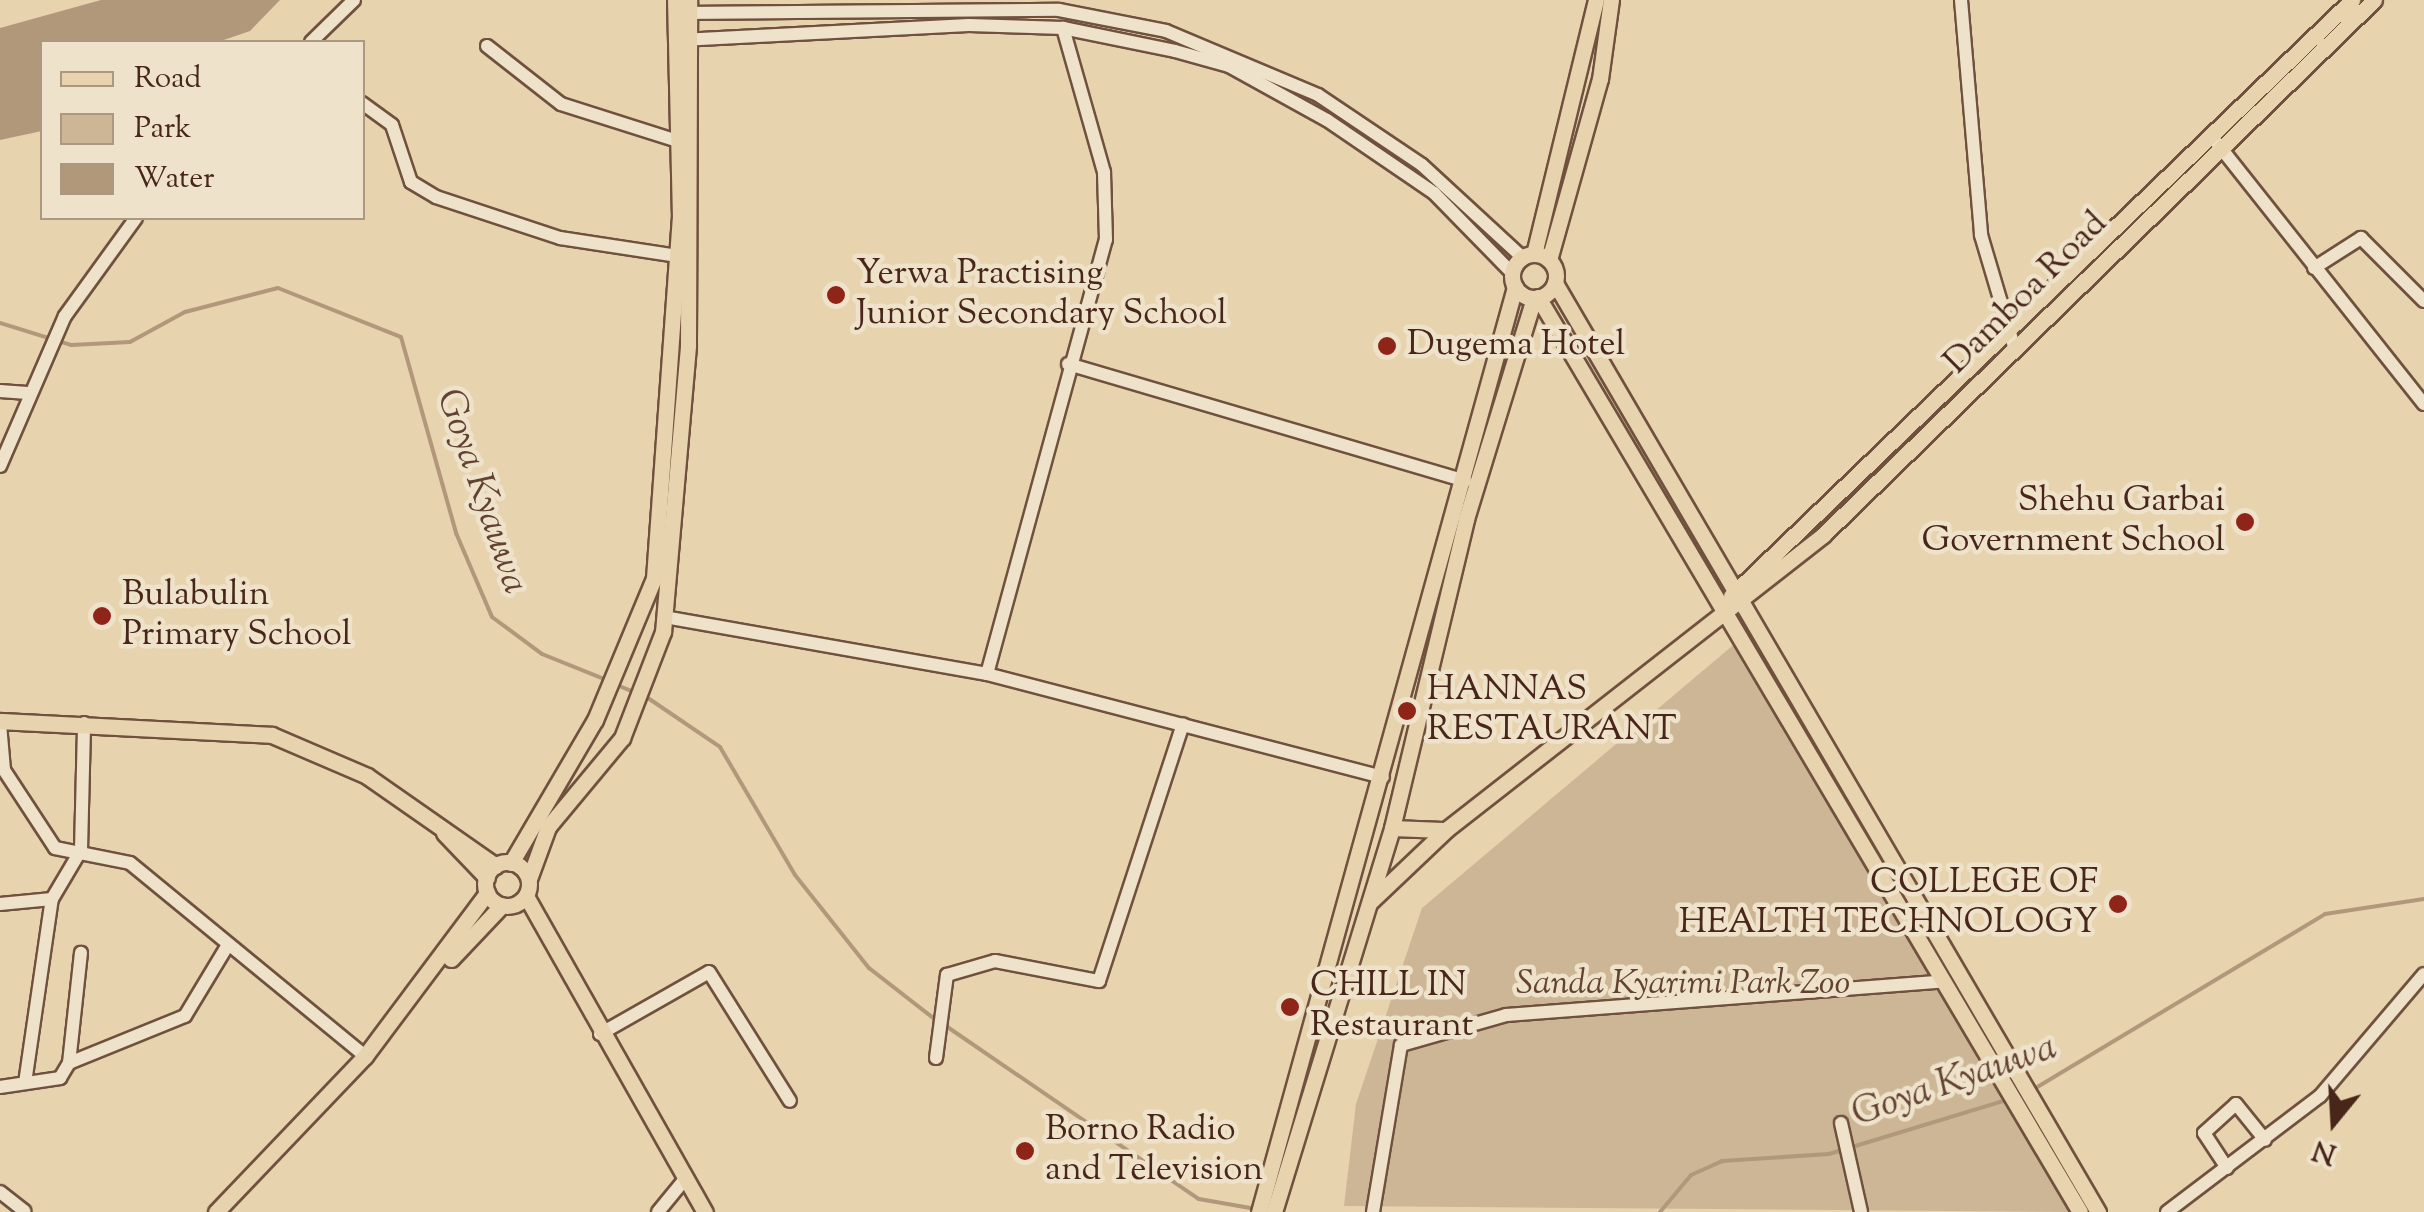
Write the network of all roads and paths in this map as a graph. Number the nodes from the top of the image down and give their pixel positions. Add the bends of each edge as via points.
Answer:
1 (354, 0) edge
2 (1596, 0) edge
3 (1611, 0) edge
4 (1962, 0) edge
5 (2352, 0) edge
6 (2374, 0) edge
7 (1059, 5) edge
8 (682, 7) edge
9 (1063, 28) junction
10 (314, 40) edge
11 (685, 40) junction
12 (488, 46) dead end
13 (365, 104) edge
14 (681, 142) junction
15 (2216, 142) junction
16 (135, 220) edge
17 (678, 256) junction
18 (1535, 257) junction
19 (2314, 268) junction
20 (1514, 280) junction
21 (1555, 283) junction
22 (1536, 298) junction
23 (2424, 301) edge
24 (1556, 336) junction
25 (1524, 339) junction
26 (2010, 344) junction
27 (1068, 364) junction
28 (0, 391) edge
29 (31, 393) junction
30 (2424, 404) edge
31 (0, 466) edge
32 (1464, 481) junction
33 (1729, 607) junction
34 (664, 617) junction
35 (987, 674) junction
36 (0, 722) edge
37 (84, 722) junction
38 (1182, 724) junction
39 (1383, 778) junction
40 (1392, 828) junction
41 (1447, 829) junction
42 (81, 850) junction
43 (495, 875) junction
44 (528, 878) junction
45 (52, 899) junction
46 (514, 902) junction
47 (1370, 902) junction
48 (0, 904) edge
49 (226, 948) junction
50 (82, 953) dead end
51 (2424, 974) edge
52 (1944, 980) junction
53 (424, 981) junction
54 (600, 1034) junction
55 (935, 1051) dead end
56 (365, 1056) junction
57 (69, 1063) junction
58 (2012, 1080) junction
59 (24, 1083) junction
60 (0, 1087) edge
61 (790, 1102) dead end
62 (1841, 1127) dead end
63 (2265, 1140) junction
64 (2050, 1142) junction
65 (2227, 1168) junction
66 (685, 1179) junction
67 (1276, 1182) junction
68 (0, 1192) edge
69 (24, 1211) edge
70 (216, 1212) edge
71 (658, 1212) edge
72 (704, 1212) edge
73 (1259, 1212) edge
74 (1274, 1212) edge
75 (1374, 1212) edge
76 (1861, 1212) edge
77 (2080, 1212) edge
78 (2098, 1212) edge
79 (2167, 1212) edge

1 - 10 street
2 - 18 main road
3 - 18 main road via 1600,80
4 - 26 street via 1967,132
5 - 15 main road, Damboa Road
6 - 15 main road, Damboa Road
7 - 8 street
7 - 18 street via 1184,37 1318,95 1422,165
8 - 11 main road
9 - 11 street
9 - 20 street via 1229,66 1274,90 1434,193
9 - 27 street via 1106,192 1100,268
11 - 14 main road
11 - 34 main road via 686,398
12 - 14 street via 561,104
13 - 17 street via 392,125 411,182 436,197 560,238
14 - 17 main road
15 - 19 street
15 - 26 main road, Damboa Road
16 - 29 street via 65,316
17 - 43 main road via 654,578 595,720
18 - 20 main road
18 - 21 main road
19 - 23 street via 2361,238
19 - 30 street
20 - 22 main road
20 - 32 main road
21 - 22 main road
21 - 33 main road
22 - 24 main road
22 - 25 main road
24 - 25 main road
24 - 33 main road
25 - 40 main road via 1466,518
26 - 33 main road, Damboa Road
27 - 32 street
27 - 35 street
28 - 29 street
29 - 31 street
32 - 39 main road
33 - 41 main road, Damboa Road
33 - 52 main road
33 - 58 main road
34 - 35 street
34 - 44 main road via 653,674 622,738 548,827
35 - 38 street
36 - 37 main road
36 - 42 street via 4,770 55,848
37 - 42 street
37 - 43 main road via 272,736 367,776
38 - 39 street
38 - 55 street via 1100,981 995,962 947,975
39 - 67 main road
40 - 41 main road
40 - 47 main road
41 - 47 main road, Damboa Road
42 - 45 street
42 - 49 street via 130,863
43 - 44 main road
43 - 46 main road
43 - 53 main road
44 - 46 main road
45 - 48 street
45 - 59 street
46 - 53 main road
46 - 54 main road
47 - 67 main road
49 - 56 street
49 - 57 street via 185,1016
50 - 57 street
51 - 63 street via 2320,1096
52 - 58 main road
52 - 75 street via 1506,1015 1401,1045
53 - 56 main road
54 - 61 street via 710,972
54 - 66 main road
56 - 70 main road
57 - 59 street via 60,1078
58 - 64 main road
59 - 60 street
62 - 76 street
63 - 65 street
63 - 65 street via 2236,1104 2205,1129
64 - 77 main road
64 - 78 main road
65 - 79 street
66 - 71 street
66 - 72 main road
67 - 73 main road
67 - 74 main road
68 - 69 street

